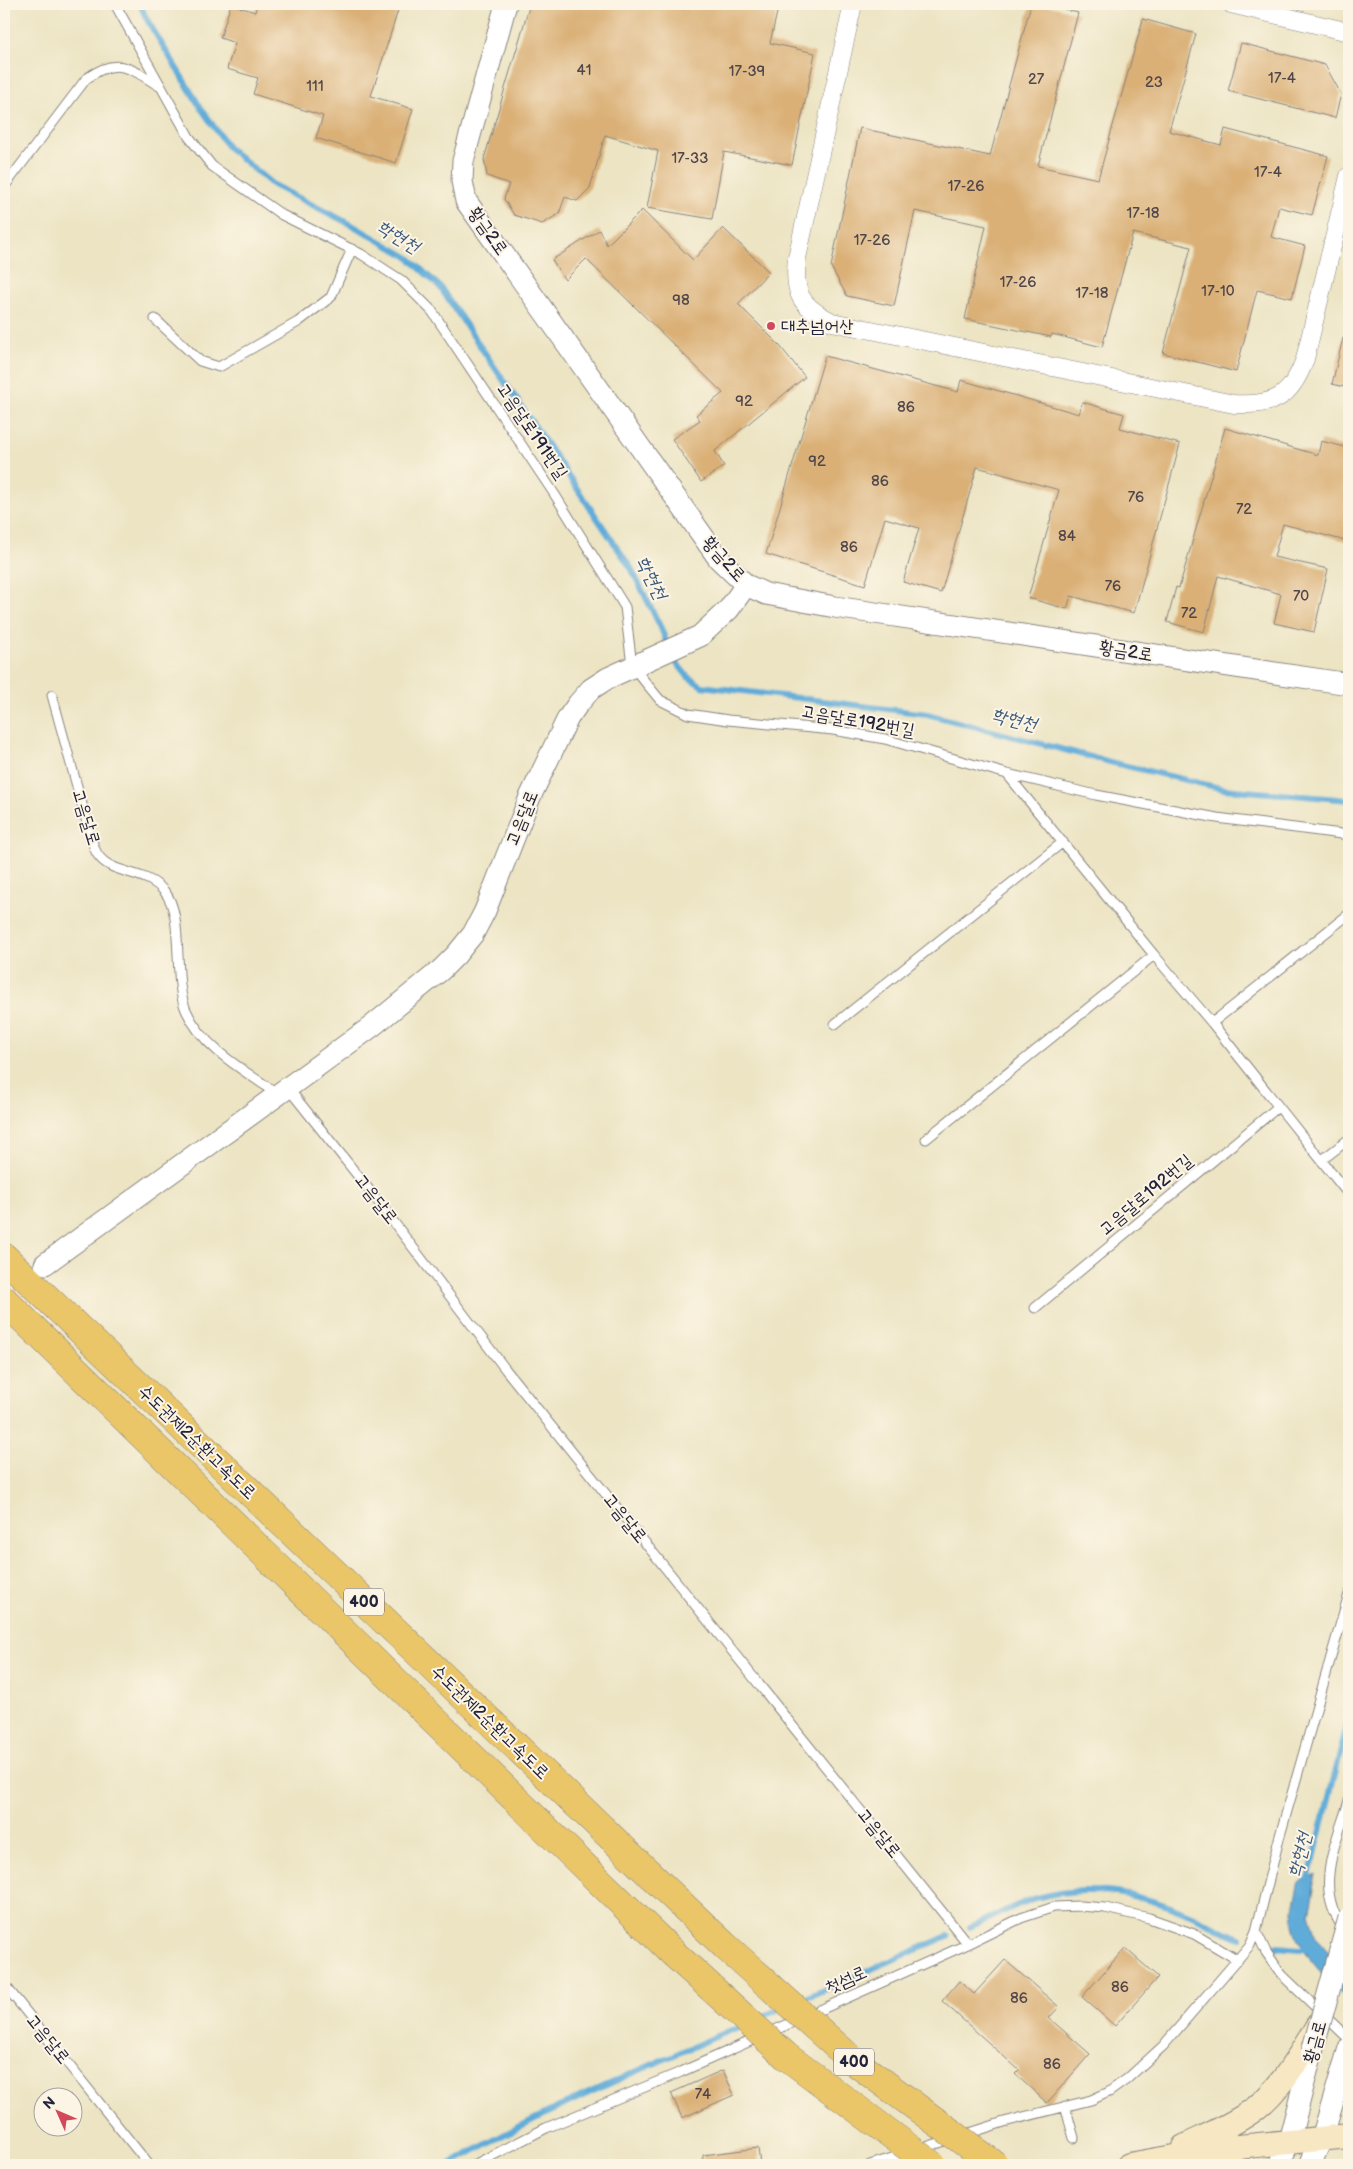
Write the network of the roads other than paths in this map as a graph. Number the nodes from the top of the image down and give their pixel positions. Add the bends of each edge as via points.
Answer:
1 (114, 4) edge
2 (506, 4) edge
3 (853, 4) edge
4 (1231, 4) edge
5 (1349, 32) edge
6 (161, 88) junction
7 (1349, 176) edge
8 (4, 187) edge
9 (352, 249) junction
10 (156, 319) dead end
11 (746, 585) junction
12 (640, 662) junction
13 (1349, 684) edge
14 (52, 695) dead end
15 (1007, 774) junction
16 (1349, 835) edge
17 (1063, 842) junction
18 (1349, 914) edge
19 (1154, 955) junction
20 (1212, 1023) junction
21 (835, 1024) dead end
22 (283, 1091) junction
23 (1278, 1107) junction
24 (926, 1139) dead end
25 (1349, 1139) edge
26 (1322, 1160) junction
27 (1349, 1195) edge
28 (4, 1257) edge
29 (45, 1264) dead end
30 (4, 1300) edge
31 (1035, 1308) dead end
32 (1349, 1594) edge
33 (1349, 1801) edge
34 (1349, 1918) edge
35 (1256, 1931) junction
36 (1349, 1935) edge
37 (968, 1944) junction
38 (1238, 1960) junction
39 (4, 1984) edge
40 (1320, 2022) joint
41 (1349, 2039) edge
42 (1349, 2048) edge
43 (1305, 2056) junction
44 (1065, 2106) junction
45 (1349, 2136) edge
46 (1074, 2138) dead end
47 (1322, 2138) junction
48 (1289, 2141) junction
49 (1160, 2159) junction
50 (150, 2165) edge
51 (474, 2165) edge
52 (870, 2165) edge
53 (932, 2165) edge
54 (995, 2165) edge
55 (1129, 2165) edge
56 (1279, 2165) edge
57 (1310, 2165) edge

1 - 6 lane, 고음달로191번길
2 - 11 street, 황금2로 via 463,161 466,201 719,559
3 - 7 street via 795,277 797,292 804,304 832,322 1234,404 1254,405 1273,401 1298,378 1306,359
4 - 5 street
6 - 8 lane via 133,70 117,65 101,68 86,79
6 - 9 lane, 고음달로191번길 via 189,137 212,166 282,215
9 - 10 lane via 332,297 298,322 219,367 200,360
9 - 12 lane, 고음달로191번길 via 401,280 432,311 555,495 625,607
11 - 12 street, 고음달로 via 729,609 700,636
11 - 13 street, 황금2로 via 766,594 835,607
12 - 15 lane, 고음달로192번길 via 660,700 688,714 884,739
12 - 22 street, 고음달로 via 590,689 568,718 530,797 485,911 456,956 385,1016
14 - 22 lane, 고음달로 via 98,856 107,864 151,879 165,892 172,906 180,991 195,1026 228,1060
15 - 16 lane, 고음달로192번길 via 1217,818
15 - 17 lane
17 - 19 lane
17 - 21 lane
18 - 20 lane
19 - 20 lane
19 - 24 lane
20 - 23 lane
22 - 29 street, 고음달로
22 - 37 lane, 고음달로 via 370,1191 506,1370
23 - 26 lane
23 - 31 lane, 고음달로192번길
25 - 26 lane
26 - 27 lane
28 - 54 highway, 수도권제2순환고속도로 / 400, bridge via 725,1946 851,2060
30 - 53 highway, 수도권제2순환고속도로 / 400, bridge via 673,1953 786,2056
32 - 35 lane via 1279,1838
33 - 36 lane via 1328,1878 1332,1908
34 - 40 street, 황금로, bridge
35 - 38 lane
35 - 41 lane via 1282,1974
37 - 38 lane, 첫섬로 via 1021,1918 1054,1907 1080,1906 1106,1908 1158,1921 1194,1934
37 - 51 lane, 첫섬로 via 681,2072 546,2128
38 - 44 lane via 1164,2046 1127,2079 1091,2100
39 - 50 lane, 고음달로
40 - 43 main road, bridge
42 - 47 street, 황금로
43 - 48 street, 황금로
43 - 49 main road via 1247,2115
44 - 46 lane
44 - 52 lane
45 - 47 main road
47 - 48 main road
47 - 57 street, 황금로
48 - 49 main road
48 - 56 street, 황금로
49 - 55 main road

